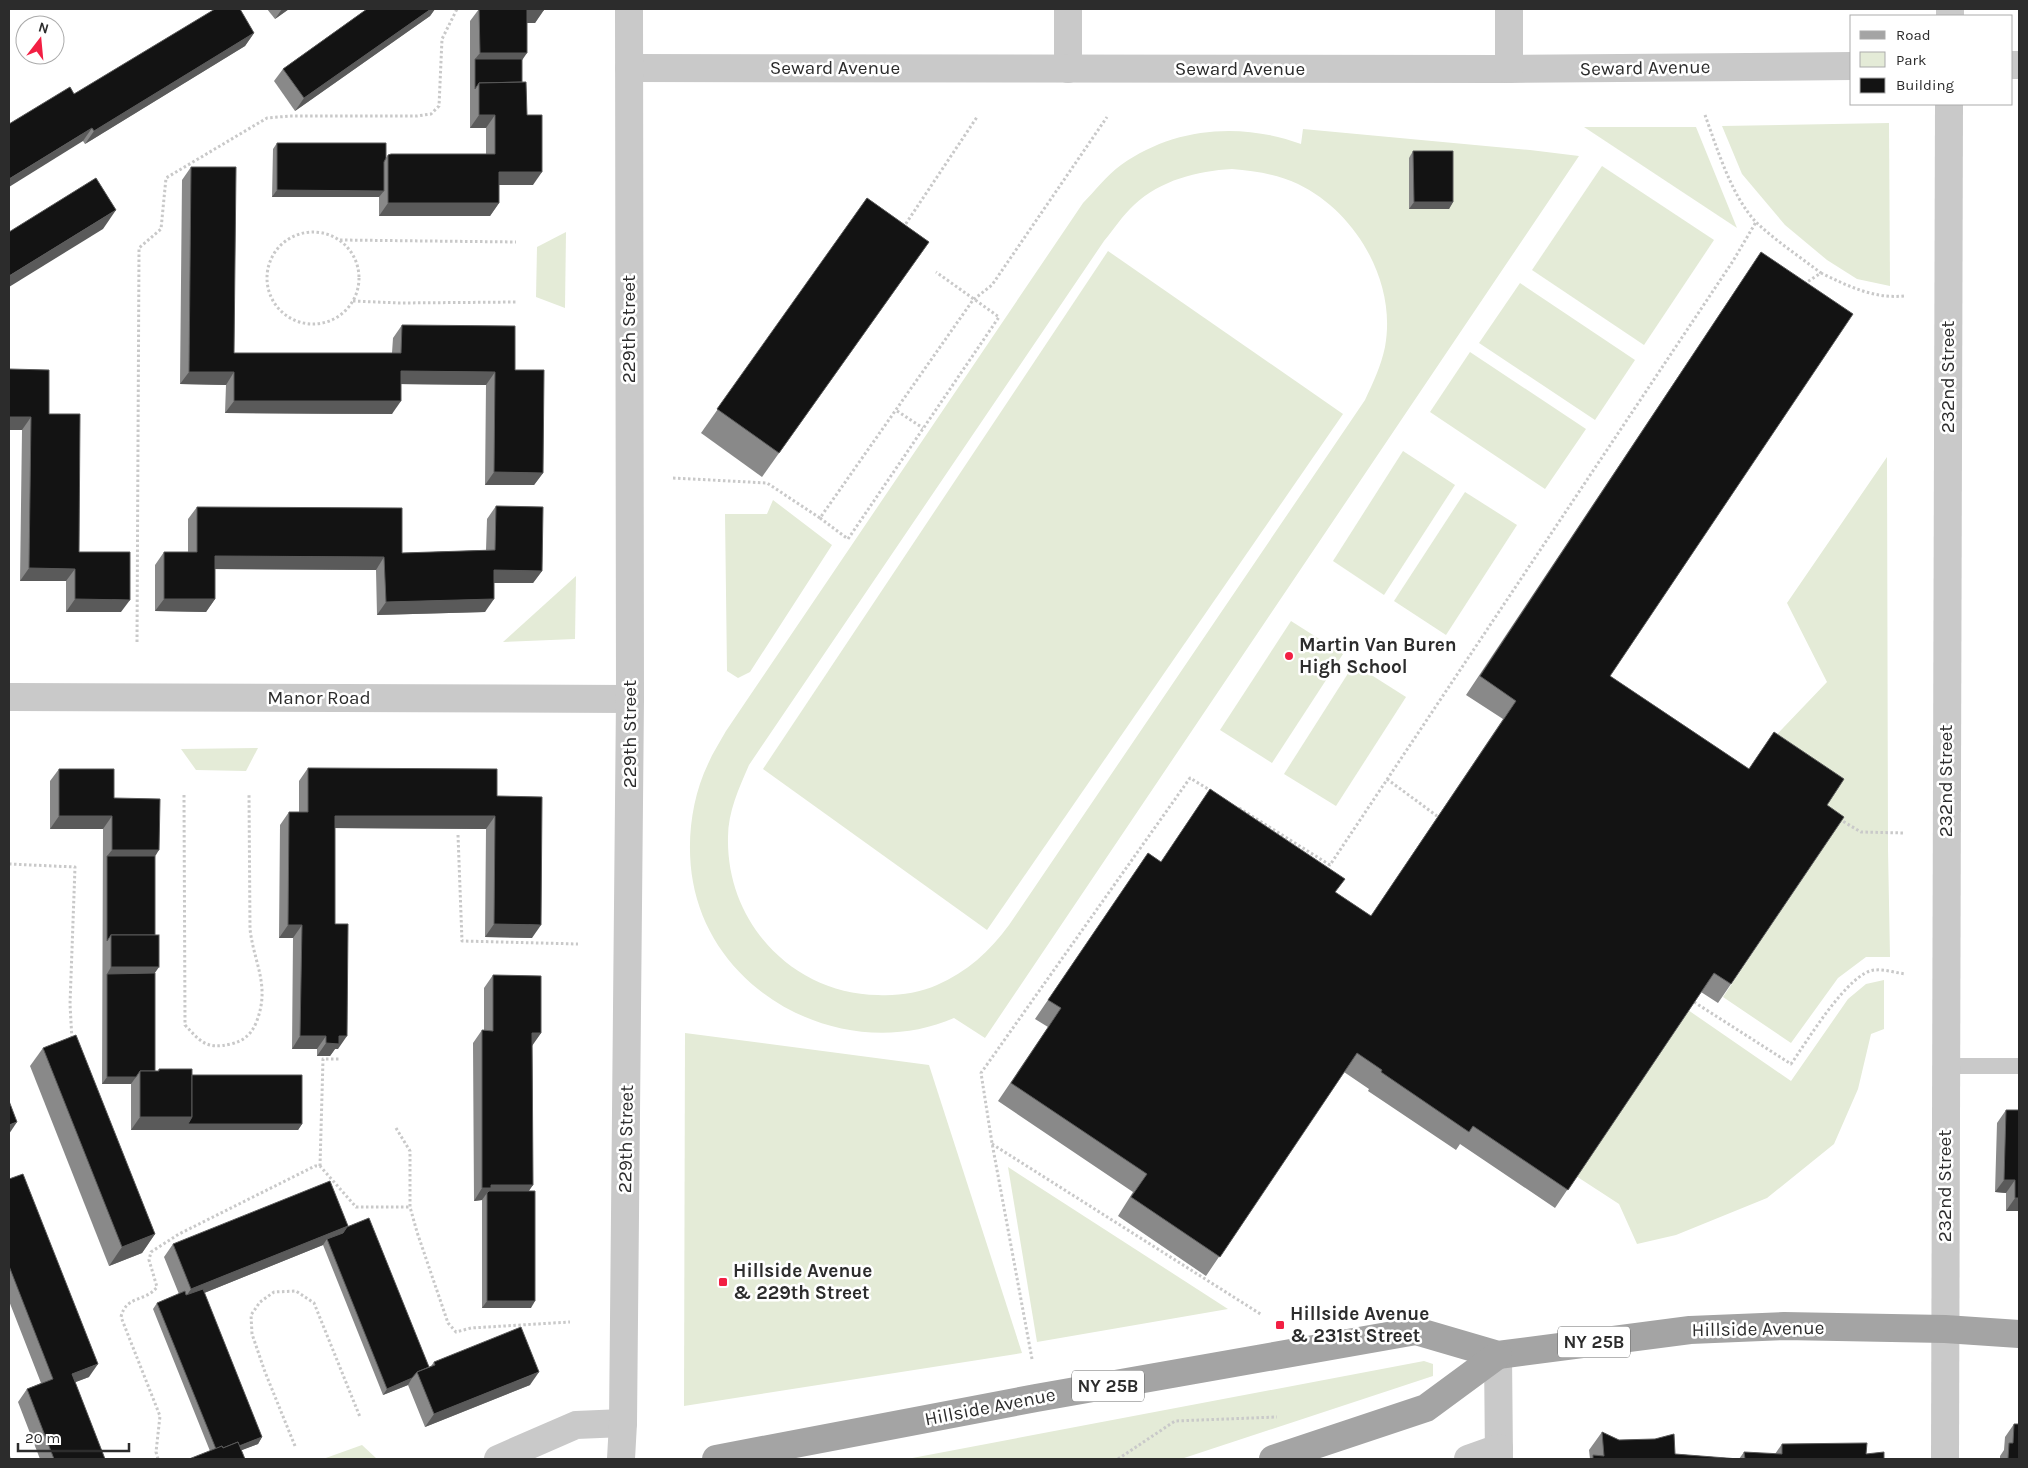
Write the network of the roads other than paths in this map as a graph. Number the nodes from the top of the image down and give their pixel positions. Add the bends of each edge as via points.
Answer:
1 (629, 9) edge
2 (1068, 9) edge
3 (1509, 9) edge
4 (1850, 66) edge
5 (628, 68) junction
6 (1068, 68) junction
7 (1509, 70) junction
8 (1949, 105) edge
9 (9, 697) edge
10 (630, 699) junction
11 (1945, 1066) junction
12 (2019, 1066) edge
13 (1945, 1329) junction
14 (2019, 1334) edge
15 (1498, 1355) junction
16 (623, 1423) junction
17 (1499, 1453) edge
18 (498, 1459) edge
19 (621, 1459) edge
20 (716, 1459) edge
21 (1273, 1459) edge
22 (1468, 1459) edge
23 (1944, 1459) edge

1 - 5 street, 229th Street
2 - 6 street
3 - 7 street
4 - 7 street, Seward Avenue
5 - 6 street, Seward Avenue
5 - 10 street, 229th Street
6 - 7 street, Seward Avenue
8 - 11 street, 232nd Street
9 - 10 street, Manor Road
10 - 16 street, 229th Street
11 - 12 lane
11 - 13 street, 232nd Street
13 - 14 main road, Hillside Avenue / NY 25B
13 - 15 main road, Hillside Avenue / NY 25B via 1784,1326 1690,1330
13 - 23 street, 232nd Street
15 - 17 street
15 - 20 main road, Hillside Avenue / NY 25B via 1416,1331
15 - 21 main road, Hillside Avenue / NY 25B via 1426,1408
16 - 18 street via 576,1425
16 - 19 street, 229th Street
17 - 22 street

